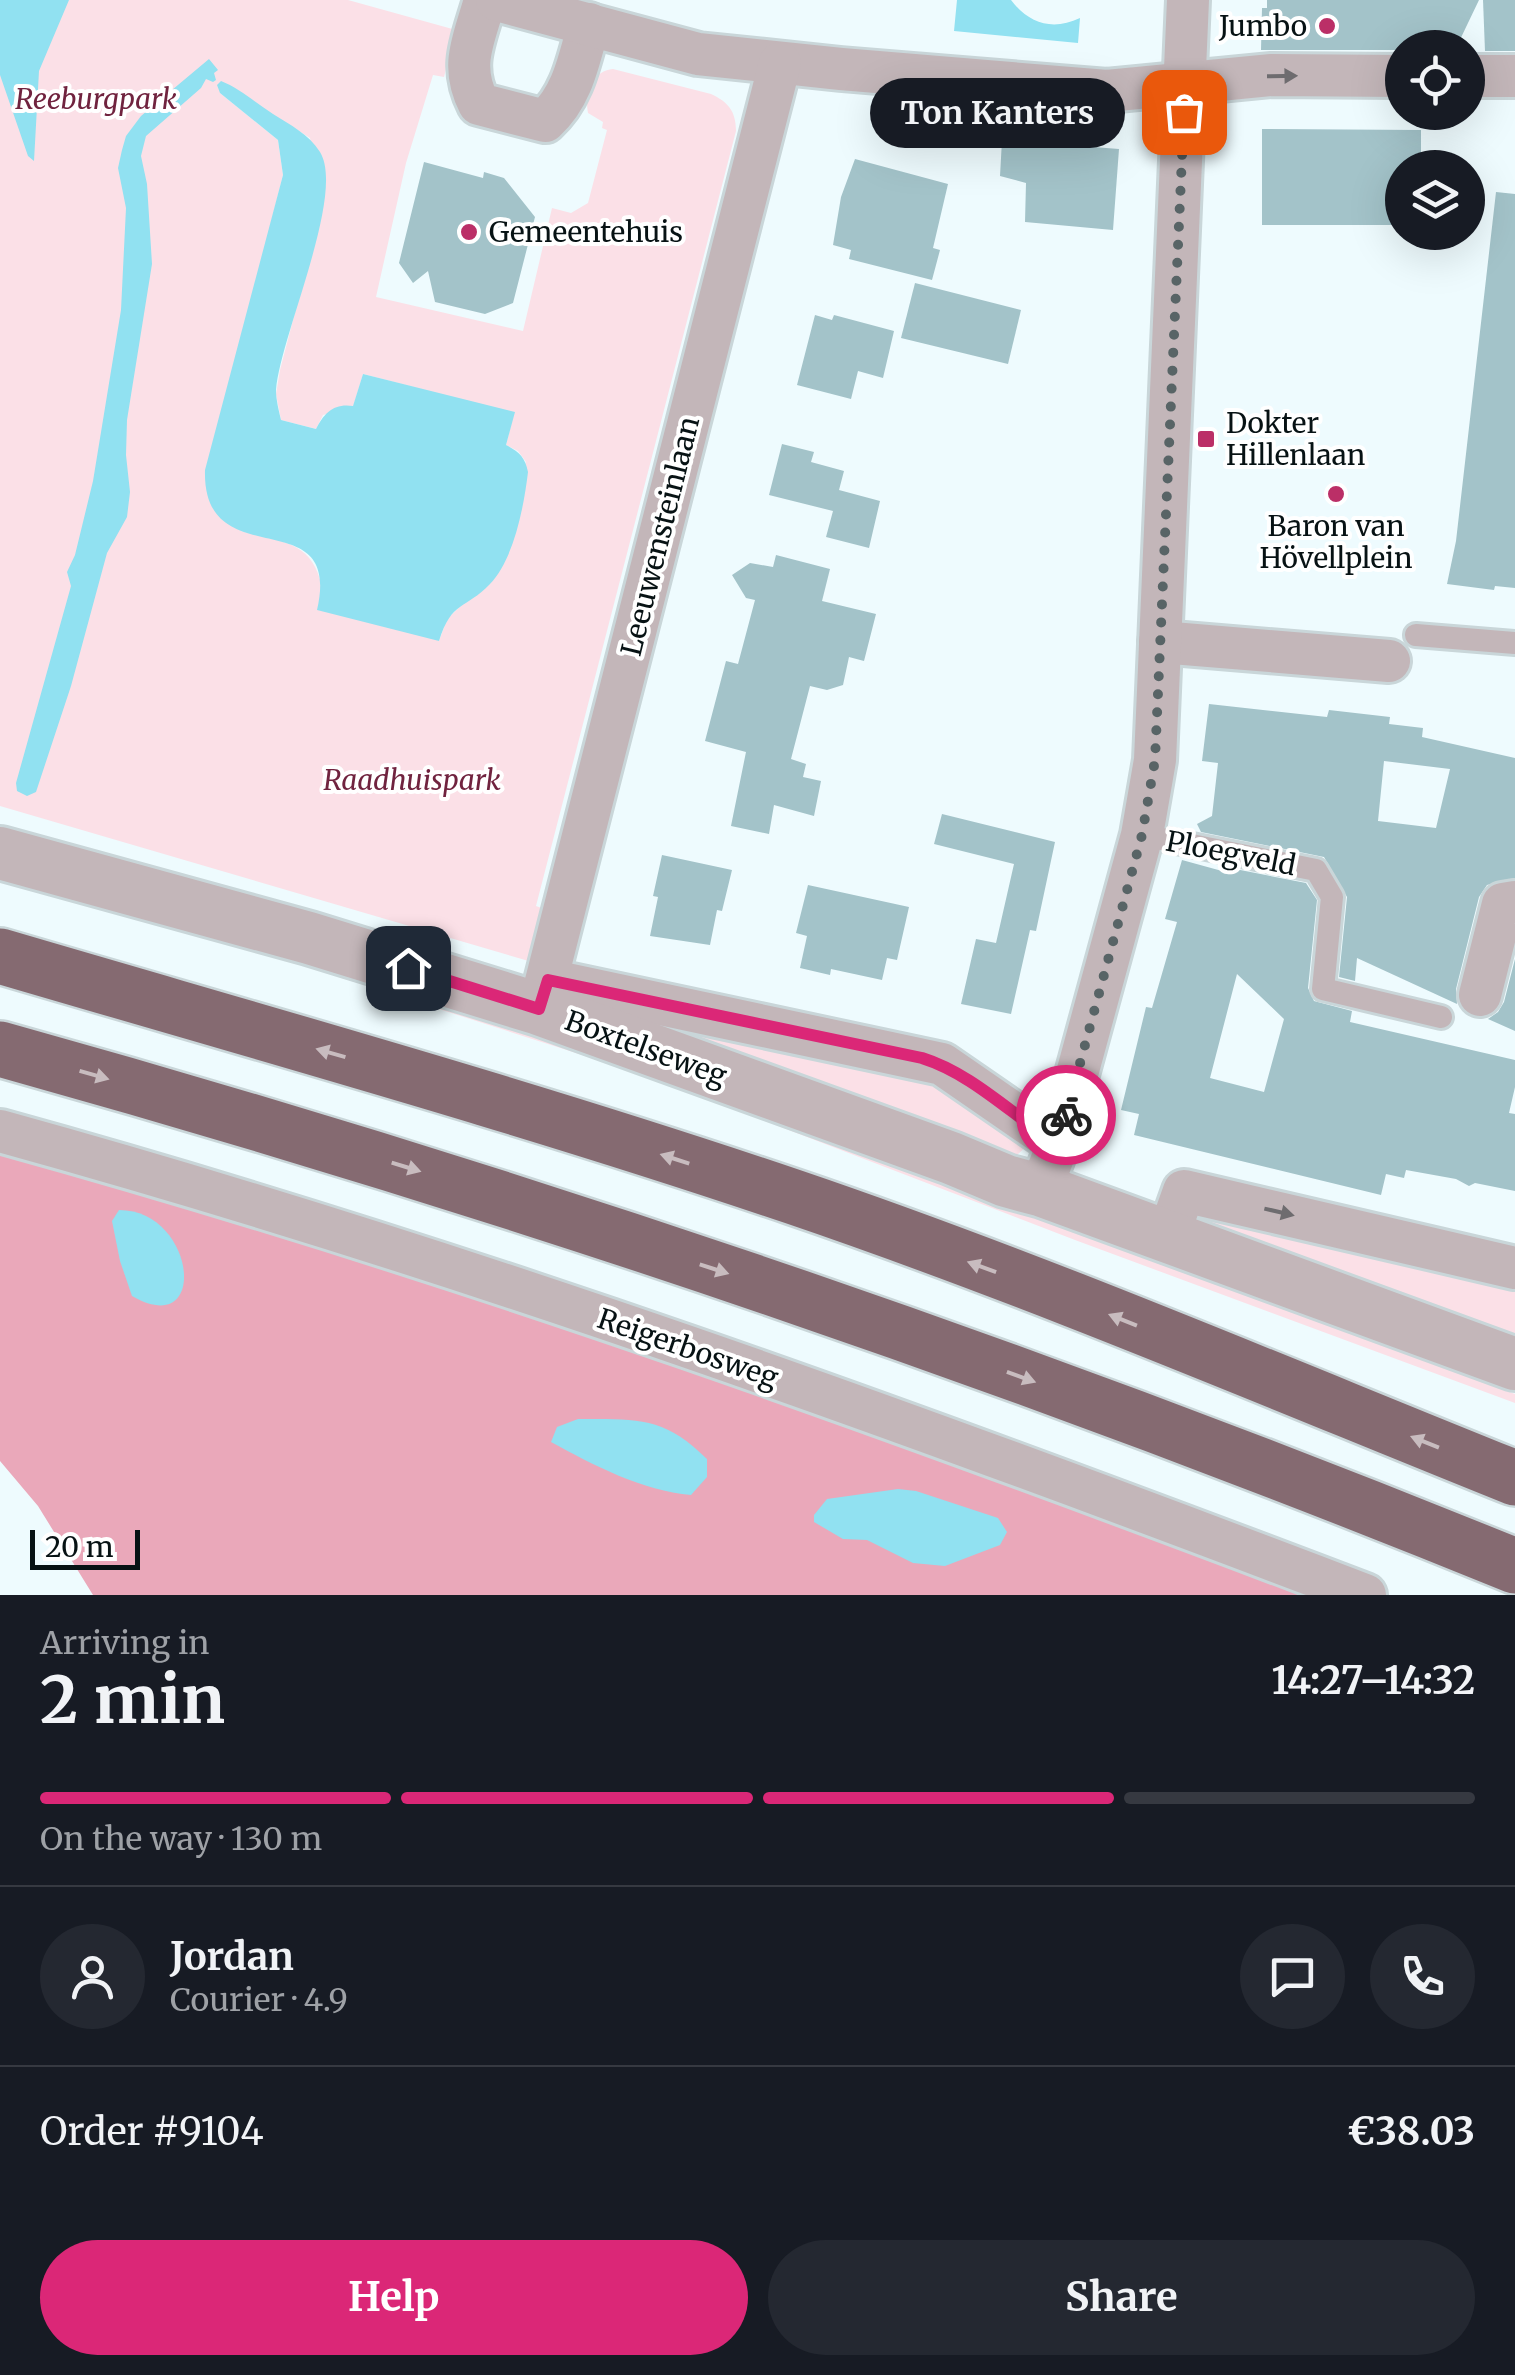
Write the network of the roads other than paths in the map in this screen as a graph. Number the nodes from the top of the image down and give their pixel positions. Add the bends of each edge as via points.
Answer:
1 (485, 0) edge
2 (498, 0) edge
3 (1188, 0) edge
4 (638, 18) edge
5 (590, 24) junction
6 (780, 63) junction
7 (1385, 76) edge
8 (1485, 76) edge
9 (1515, 76) edge
10 (1184, 83) junction
11 (1160, 642) junction
12 (1515, 644) edge
13 (1403, 648) joint
14 (1142, 835) junction
15 (0, 853) edge
16 (1515, 902) edge
17 (0, 956) edge
18 (543, 995) junction
19 (1480, 995) dead end
20 (1441, 1017) dead end
21 (0, 1049) edge
22 (0, 1132) edge
23 (1048, 1168) junction
24 (1176, 1215) junction
25 (1515, 1268) edge
26 (1515, 1364) edge
27 (1515, 1478) edge
28 (1515, 1566) edge
29 (1365, 1595) edge

1 - 5 street via 468,58 468,83 479,104 545,121 571,86
2 - 5 street
3 - 10 street
4 - 5 street
4 - 6 street via 698,54
6 - 10 street via 1107,91
6 - 18 street, Leeuwensteinlaan
10 -> 7 street
8 - 9 street
10 - 11 street
11 - 13 street
11 - 14 street via 1155,760
12 - 13 lane
14 - 20 lane, Ploegveld via 1316,870 1332,897 1324,989
14 - 23 street
15 - 18 street, Boxtelseweg
16 - 19 street via 1503,904
27 -> 17 highway via 1073,1300 796,1198 453,1088
18 - 23 street, Boxtelseweg via 1006,1182
18 - 23 street, Boxtelseweg via 942,1064
21 -> 28 highway via 416,1170 743,1278
22 - 29 street, Reigerbosweg via 371,1242 675,1342
23 - 24 street, Boxtelseweg
24 -> 25 street, Boxtelseweg
24 - 26 street, Boxtelseweg

